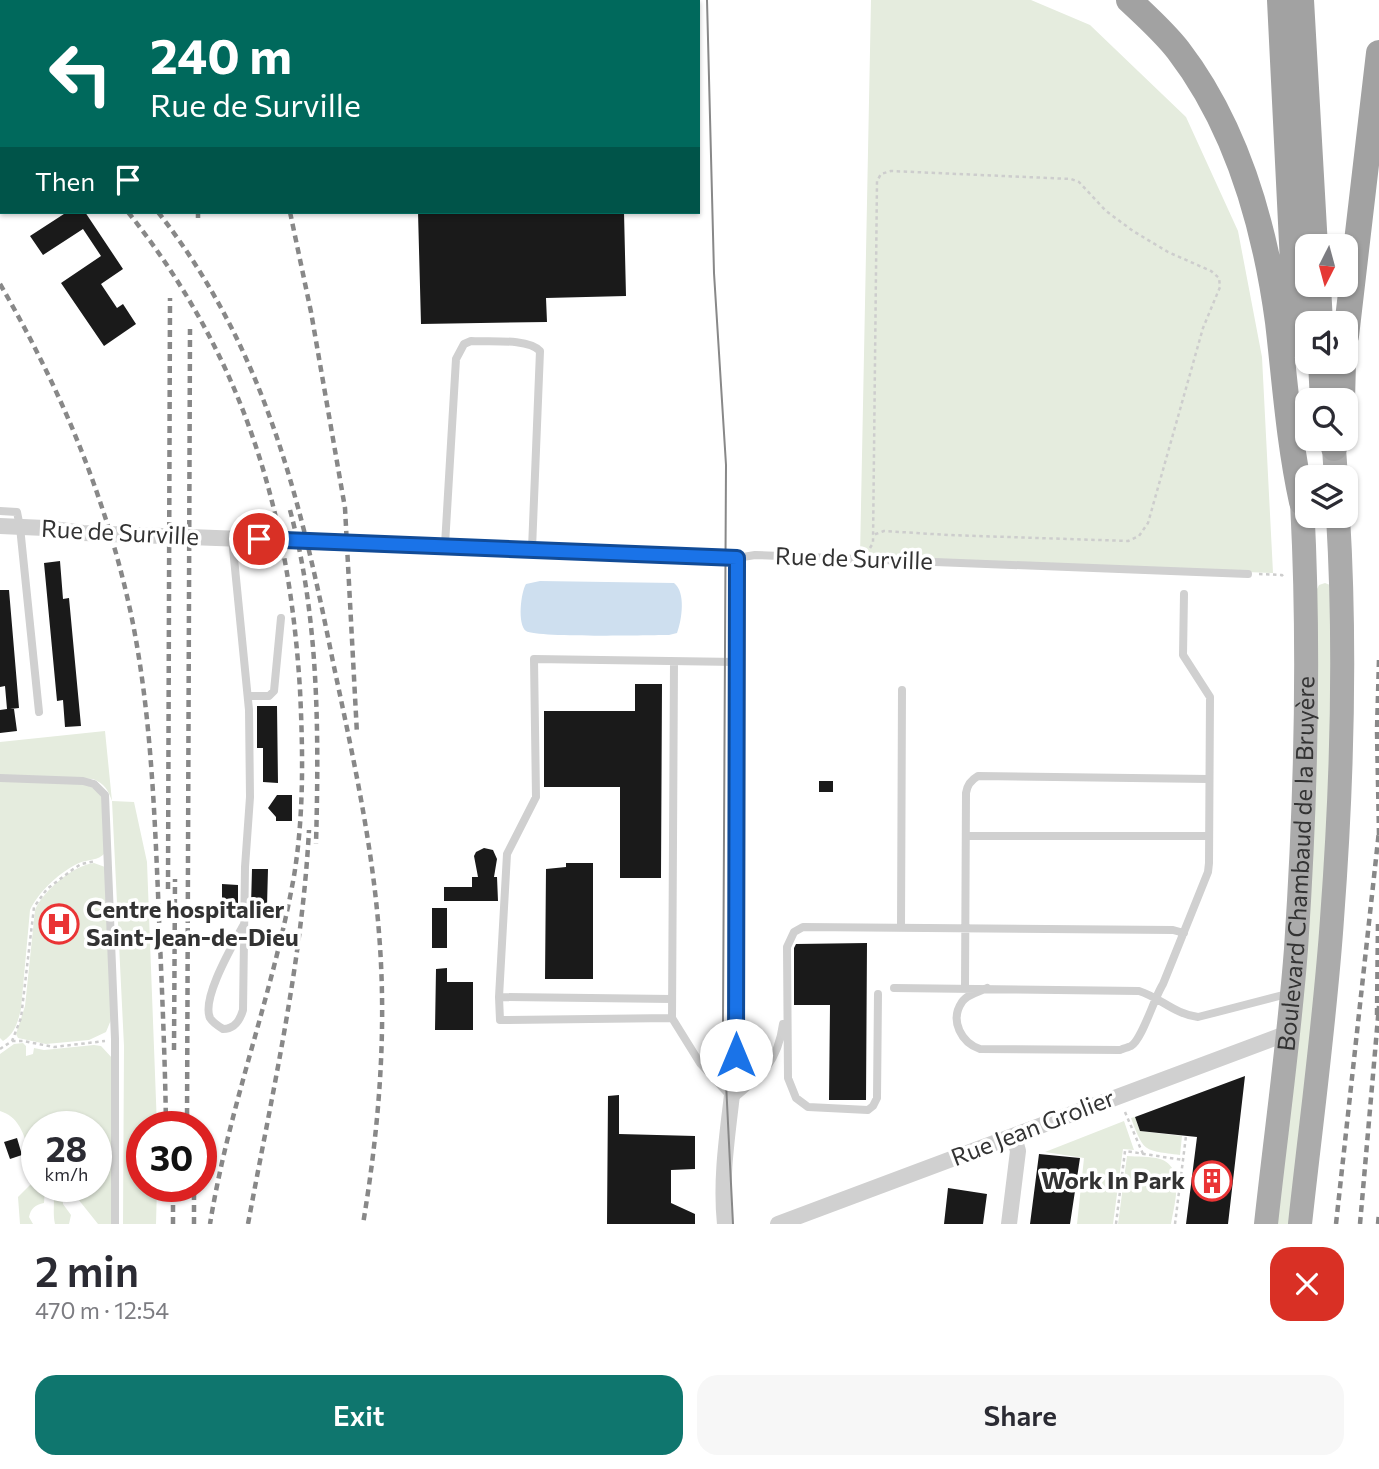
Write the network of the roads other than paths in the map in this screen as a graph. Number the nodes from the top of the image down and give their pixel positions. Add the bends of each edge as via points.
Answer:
1 (1129, 0) edge
2 (1280, 0) edge
3 (1301, 0) edge
4 (1379, 54) edge
5 (1314, 234) edge
6 (1349, 311) edge
7 (1307, 465) edge
8 (1295, 466) edge
9 (0, 511) edge
10 (0, 526) edge
11 (20, 527) junction
12 (1302, 528) edge
13 (1338, 528) edge
14 (232, 538) junction
15 (445, 545) junction
16 (532, 549) junction
17 (737, 558) junction
18 (1248, 574) road end
19 (1184, 594) dead end
20 (281, 618) dead end
21 (674, 662) junction
22 (737, 662) junction
23 (902, 690) dead end
24 (248, 696) junction
25 (39, 712) dead end
26 (0, 778) edge
27 (1209, 779) junction
28 (966, 836) junction
29 (1209, 836) junction
30 (244, 924) junction
31 (901, 928) junction
32 (965, 928) junction
33 (1184, 933) junction
34 (894, 988) dead end
35 (965, 988) junction
36 (987, 989) junction
37 (1291, 992) junction
38 (878, 994) dead end
39 (1155, 996) junction
40 (499, 997) junction
41 (672, 999) junction
42 (787, 1000) junction
43 (672, 1018) junction
44 (1288, 1033) junction
45 (733, 1099) junction
46 (1014, 1137) junction
47 (115, 1224) edge
48 (725, 1224) edge
49 (778, 1224) edge
50 (1009, 1224) edge
51 (1266, 1224) edge
52 (1300, 1224) edge

1 - 8 highway via 1177,49 1201,84 1244,176 1269,266
2 - 7 highway via 1291,261
3 - 5 highway
4 - 6 highway
9 - 11 lane via 17,512
10 - 11 street, Rue de Surville
11 - 14 street, Rue de Surville
11 - 25 lane
12 - 37 main road, Boulevard Chambaud de la Bruyère via 1307,644 1302,849
13 - 52 main road, Boulevard Chambaud de la Bruyère via 1343,640 1334,894
14 - 15 street, Rue de Surville
14 - 24 lane
15 - 16 street, Rue de Surville
15 - 16 lane via 456,359 471,341 525,343 535,345 541,358
16 - 17 street, Rue de Surville
17 - 18 lane, Rue de Surville via 755,555
17 - 22 street
19 - 27 lane via 1183,655 1210,697
20 - 24 lane via 274,691 269,696
21 - 22 lane
21 - 40 lane via 534,659 536,797 508,854
21 - 41 lane
22 - 45 street
23 - 31 lane
24 - 30 lane via 250,797
26 - 47 lane via 83,781 101,788 107,804 115,1039
27 - 28 lane via 978,776 967,787
27 - 29 lane
28 - 29 lane
28 - 32 lane
29 - 33 lane via 1208,872
30 - 30 lane via 243,1010 234,1027 223,1028 210,1017 210,1000
31 - 32 lane
31 - 42 lane via 803,928 793,932 787,947
32 - 33 lane
32 - 35 lane
33 - 39 lane
34 - 35 lane
35 - 36 lane
36 - 39 lane via 1120,990
36 - 39 lane via 961,1003 958,1015 963,1038 980,1049 1120,1050 1138,1040
37 - 39 lane via 1198,1017 1183,1015
37 - 44 main road, Boulevard Chambaud de la Bruyère
38 - 42 lane via 877,1098 868,1110 808,1107 796,1098 788,1078
40 - 41 lane
40 - 43 lane via 500,1020
41 - 43 lane
42 - 45 lane via 772,1062
43 - 45 lane via 700,1063
44 - 46 street, Rue Jean Grolier
44 - 51 main road, Boulevard Chambaud de la Bruyère
45 - 48 street via 722,1188
46 - 49 street, Rue Jean Grolier
46 - 50 street via 1018,1151

